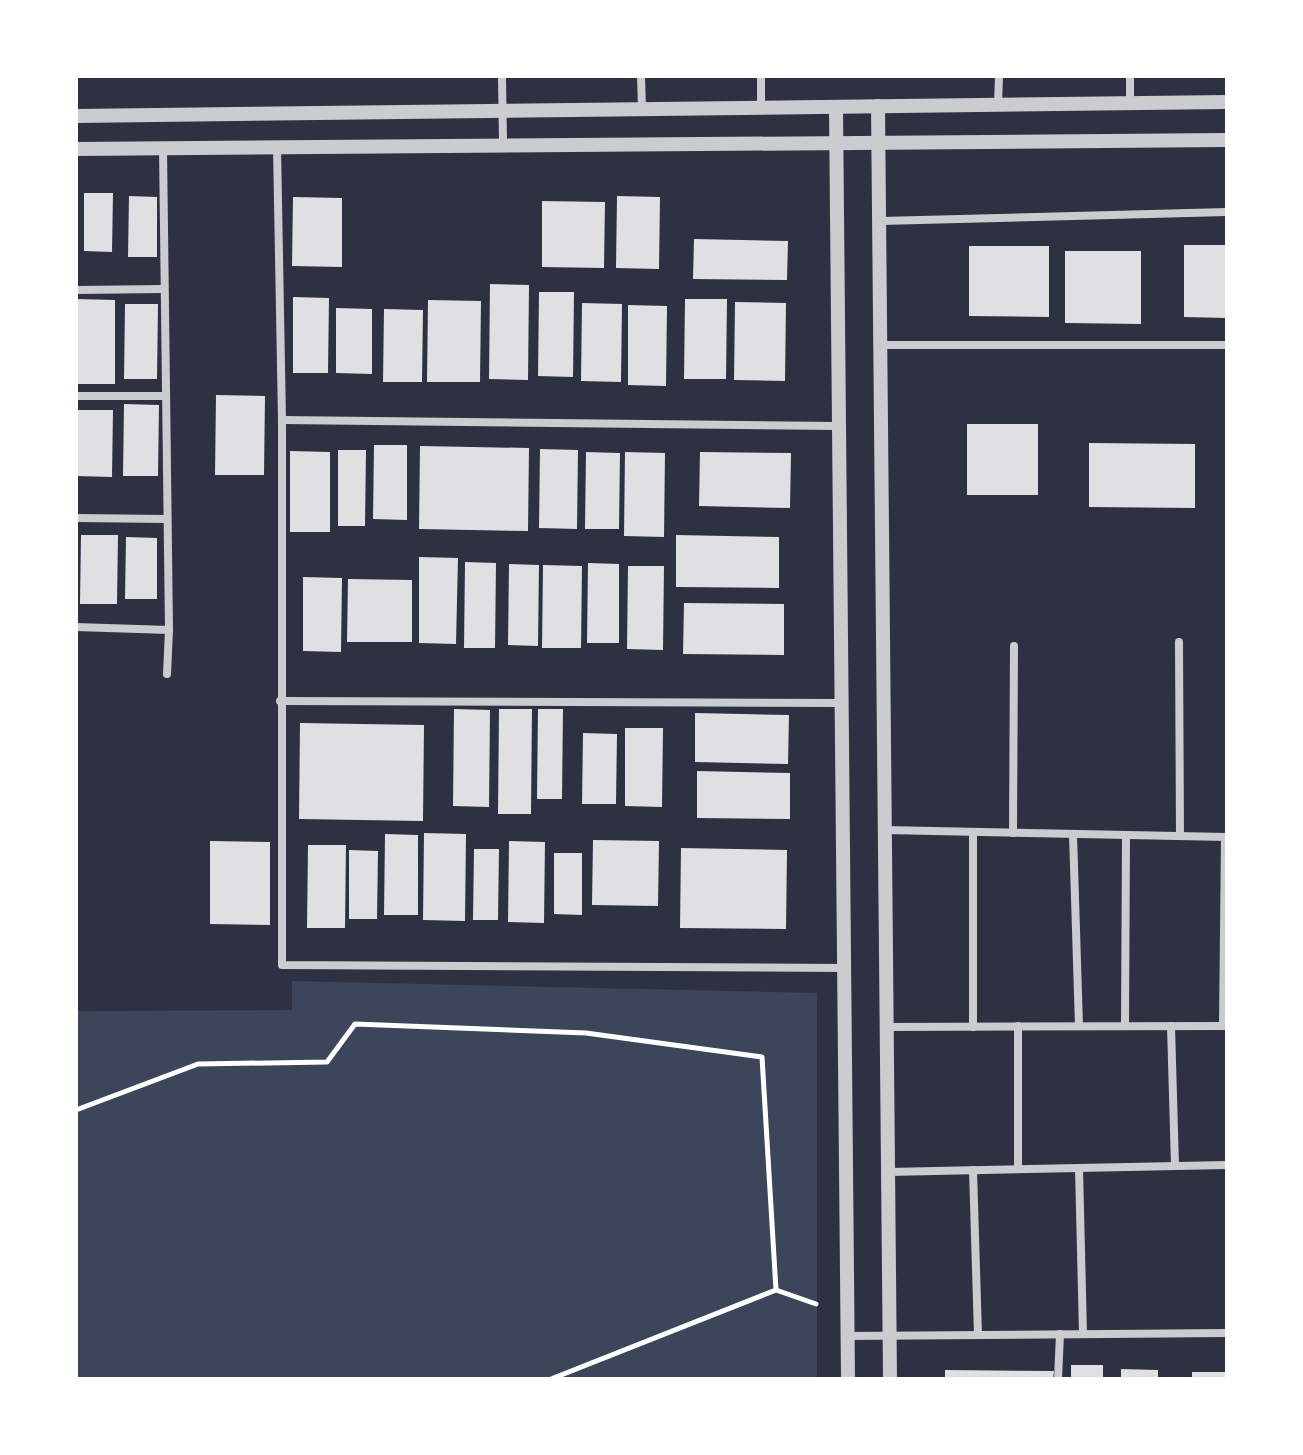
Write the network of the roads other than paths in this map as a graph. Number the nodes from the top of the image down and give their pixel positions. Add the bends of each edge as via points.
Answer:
1 (502, 76) edge
2 (641, 76) edge
3 (761, 76) edge
4 (999, 76) edge
5 (1130, 76) edge
6 (1227, 102) edge
7 (1130, 103) junction
8 (998, 104) junction
9 (878, 106) junction
10 (761, 107) junction
11 (836, 107) junction
12 (642, 109) junction
13 (503, 111) junction
14 (76, 116) edge
15 (1227, 140) edge
16 (878, 142) junction
17 (836, 143) junction
18 (503, 145) junction
19 (277, 147) junction
20 (163, 148) junction
21 (76, 149) edge
22 (1227, 212) edge
23 (881, 221) junction
24 (164, 289) junction
25 (76, 290) edge
26 (880, 345) junction
27 (1227, 345) edge
28 (76, 396) edge
29 (166, 396) junction
30 (282, 420) junction
31 (839, 426) junction
32 (76, 518) edge
33 (167, 519) junction
34 (76, 627) edge
35 (169, 630) junction
36 (1179, 642) dead end
37 (1014, 646) dead end
38 (167, 674) dead end
39 (280, 701) junction
40 (841, 703) junction
41 (885, 830) junction
42 (973, 832) junction
43 (1013, 833) junction
44 (1073, 834) junction
45 (1126, 835) junction
46 (1180, 836) junction
47 (1226, 837) edge
48 (844, 968) junction
49 (1018, 1026) junction
50 (1079, 1026) junction
51 (1125, 1026) junction
52 (1171, 1026) junction
53 (1225, 1026) edge
54 (887, 1027) junction
55 (973, 1027) junction
56 (1227, 1165) edge
57 (1175, 1166) junction
58 (1079, 1168) junction
59 (1018, 1169) junction
60 (973, 1170) junction
61 (888, 1172) junction
62 (1227, 1333) edge
63 (1060, 1334) junction
64 (1083, 1334) junction
65 (978, 1335) junction
66 (847, 1336) junction
67 (890, 1336) junction
68 (848, 1379) edge
69 (890, 1379) edge
70 (1058, 1379) edge

1 - 13 street
2 - 12 street
3 - 10 street
4 - 8 street
5 - 7 street
6 - 7 street
7 - 8 street
8 - 9 street
9 - 11 street
9 - 16 street
10 - 11 street
10 - 12 street
11 - 17 street
12 - 13 street
13 - 14 street
13 - 18 street
15 - 16 street
16 - 17 street
16 - 23 street
17 - 18 street
17 - 31 street
18 - 19 street
19 - 20 street
19 - 30 street
20 - 21 street
20 - 24 street
22 - 23 street
23 - 26 street
24 - 25 street
24 - 29 street
26 - 27 street
26 - 41 street
28 - 29 street
29 - 33 street
30 - 31 street
30 - 39 street
31 - 40 street
32 - 33 street
33 - 35 street
34 - 35 street
35 - 38 street
36 - 46 street
37 - 43 street
39 - 40 street
39 - 48 street via 282,965
40 - 48 street
41 - 42 street
41 - 54 street
42 - 43 street
42 - 55 street
43 - 44 street
44 - 45 street
44 - 50 street
45 - 46 street
45 - 51 street
46 - 47 street
47 - 53 street
48 - 66 street
49 - 50 street
49 - 55 street
49 - 59 street
50 - 51 street
51 - 52 street
52 - 53 street
52 - 57 street
54 - 55 street
54 - 61 street
56 - 57 street
57 - 58 street
58 - 59 street
58 - 64 street
59 - 60 street
60 - 61 street
60 - 65 street
61 - 67 street
62 - 64 street
63 - 64 street
63 - 65 street
63 - 70 street
65 - 67 street
66 - 67 street
66 - 68 street
67 - 69 street

